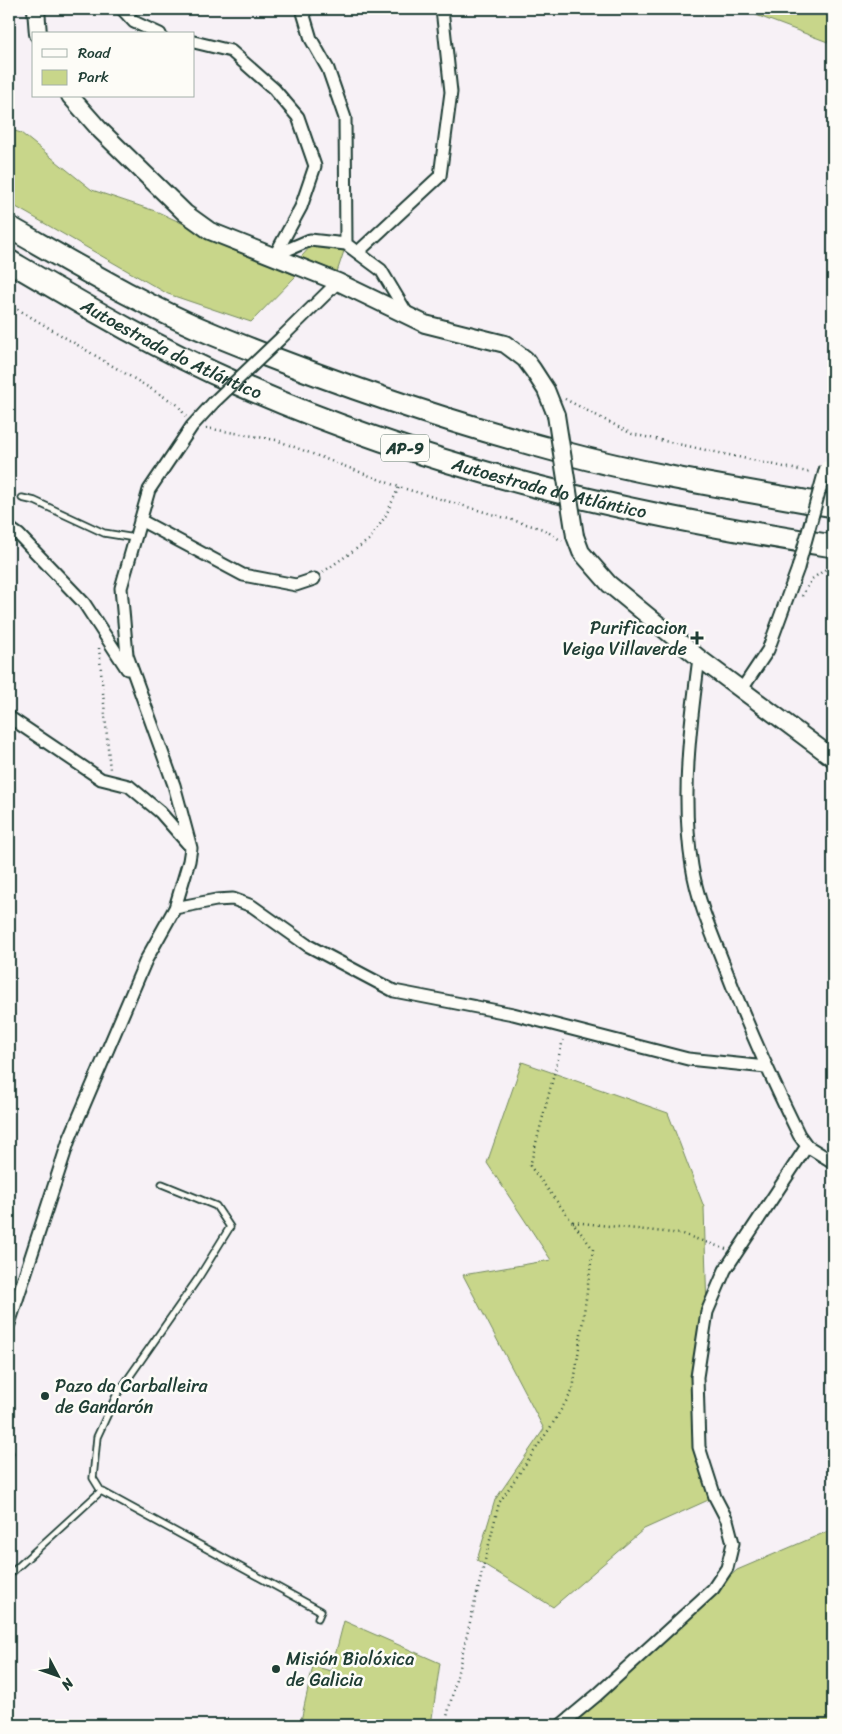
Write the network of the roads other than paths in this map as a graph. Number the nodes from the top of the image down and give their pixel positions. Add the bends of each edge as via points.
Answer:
1 (36, 9) edge
2 (122, 9) edge
3 (302, 9) edge
4 (442, 9) edge
5 (38, 32) edge
6 (156, 32) edge
7 (195, 42) edge
8 (72, 98) edge
9 (9, 227) edge
10 (346, 244) junction
11 (358, 252) junction
12 (275, 255) junction
13 (9, 261) edge
14 (338, 282) junction
15 (410, 318) junction
16 (826, 467) dead end
17 (22, 498) dead end
18 (833, 506) edge
19 (140, 520) junction
20 (9, 528) edge
21 (135, 538) junction
22 (833, 546) edge
23 (314, 579) road end
24 (699, 658) junction
25 (139, 687) junction
26 (742, 689) junction
27 (9, 717) edge
28 (833, 758) edge
29 (191, 848) junction
30 (175, 908) junction
31 (766, 1067) junction
32 (807, 1146) junction
33 (833, 1162) edge
34 (162, 1184) dead end
35 (9, 1324) edge
36 (100, 1491) junction
37 (9, 1575) edge
38 (318, 1618) dead end
39 (561, 1725) edge

1 - 5 street
2 - 6 street via 134,22
3 - 10 street via 311,39 328,69 345,118
4 - 11 street via 451,92 440,176
7 - 12 street via 231,51 274,89 298,117 315,166 301,207
8 - 12 street via 194,222
9 - 18 highway, Autoestrada do Atlántico / AP-9 via 103,280 214,334 386,400 562,453 680,480
10 - 11 street
10 - 12 street via 310,240
11 - 15 street via 381,270
12 - 14 street
13 - 22 highway, Autoestrada do Atlántico / AP-9 via 132,333 238,384 348,429 462,468 638,512
14 - 15 street
14 - 19 street, bridge via 192,426 148,490
15 - 24 street, bridge via 440,329 505,344 525,360 546,390 556,415 575,536 581,552 609,584
16 - 26 street, bridge via 798,568 768,650
17 - 21 lane via 104,533
19 - 21 street
19 - 23 street via 243,574 296,585
20 - 25 street via 84,603
21 - 25 street via 121,588 127,655
24 - 26 street
24 - 31 street via 689,734 688,811 692,865 699,900 740,1009
25 - 29 street via 174,785
26 - 28 street
27 - 29 street via 102,779 129,786 160,812
29 - 30 street
30 - 31 street via 233,899 252,906 307,945 394,991 495,1010 688,1059
30 - 35 street via 146,960 69,1140
31 - 32 street
32 - 33 street
32 - 39 street via 725,1270 707,1312 697,1378 699,1447 733,1543 727,1568 713,1589
34 - 36 lane via 216,1206 230,1228 116,1396 97,1437 93,1478
36 - 37 lane
36 - 38 lane via 321,1611

